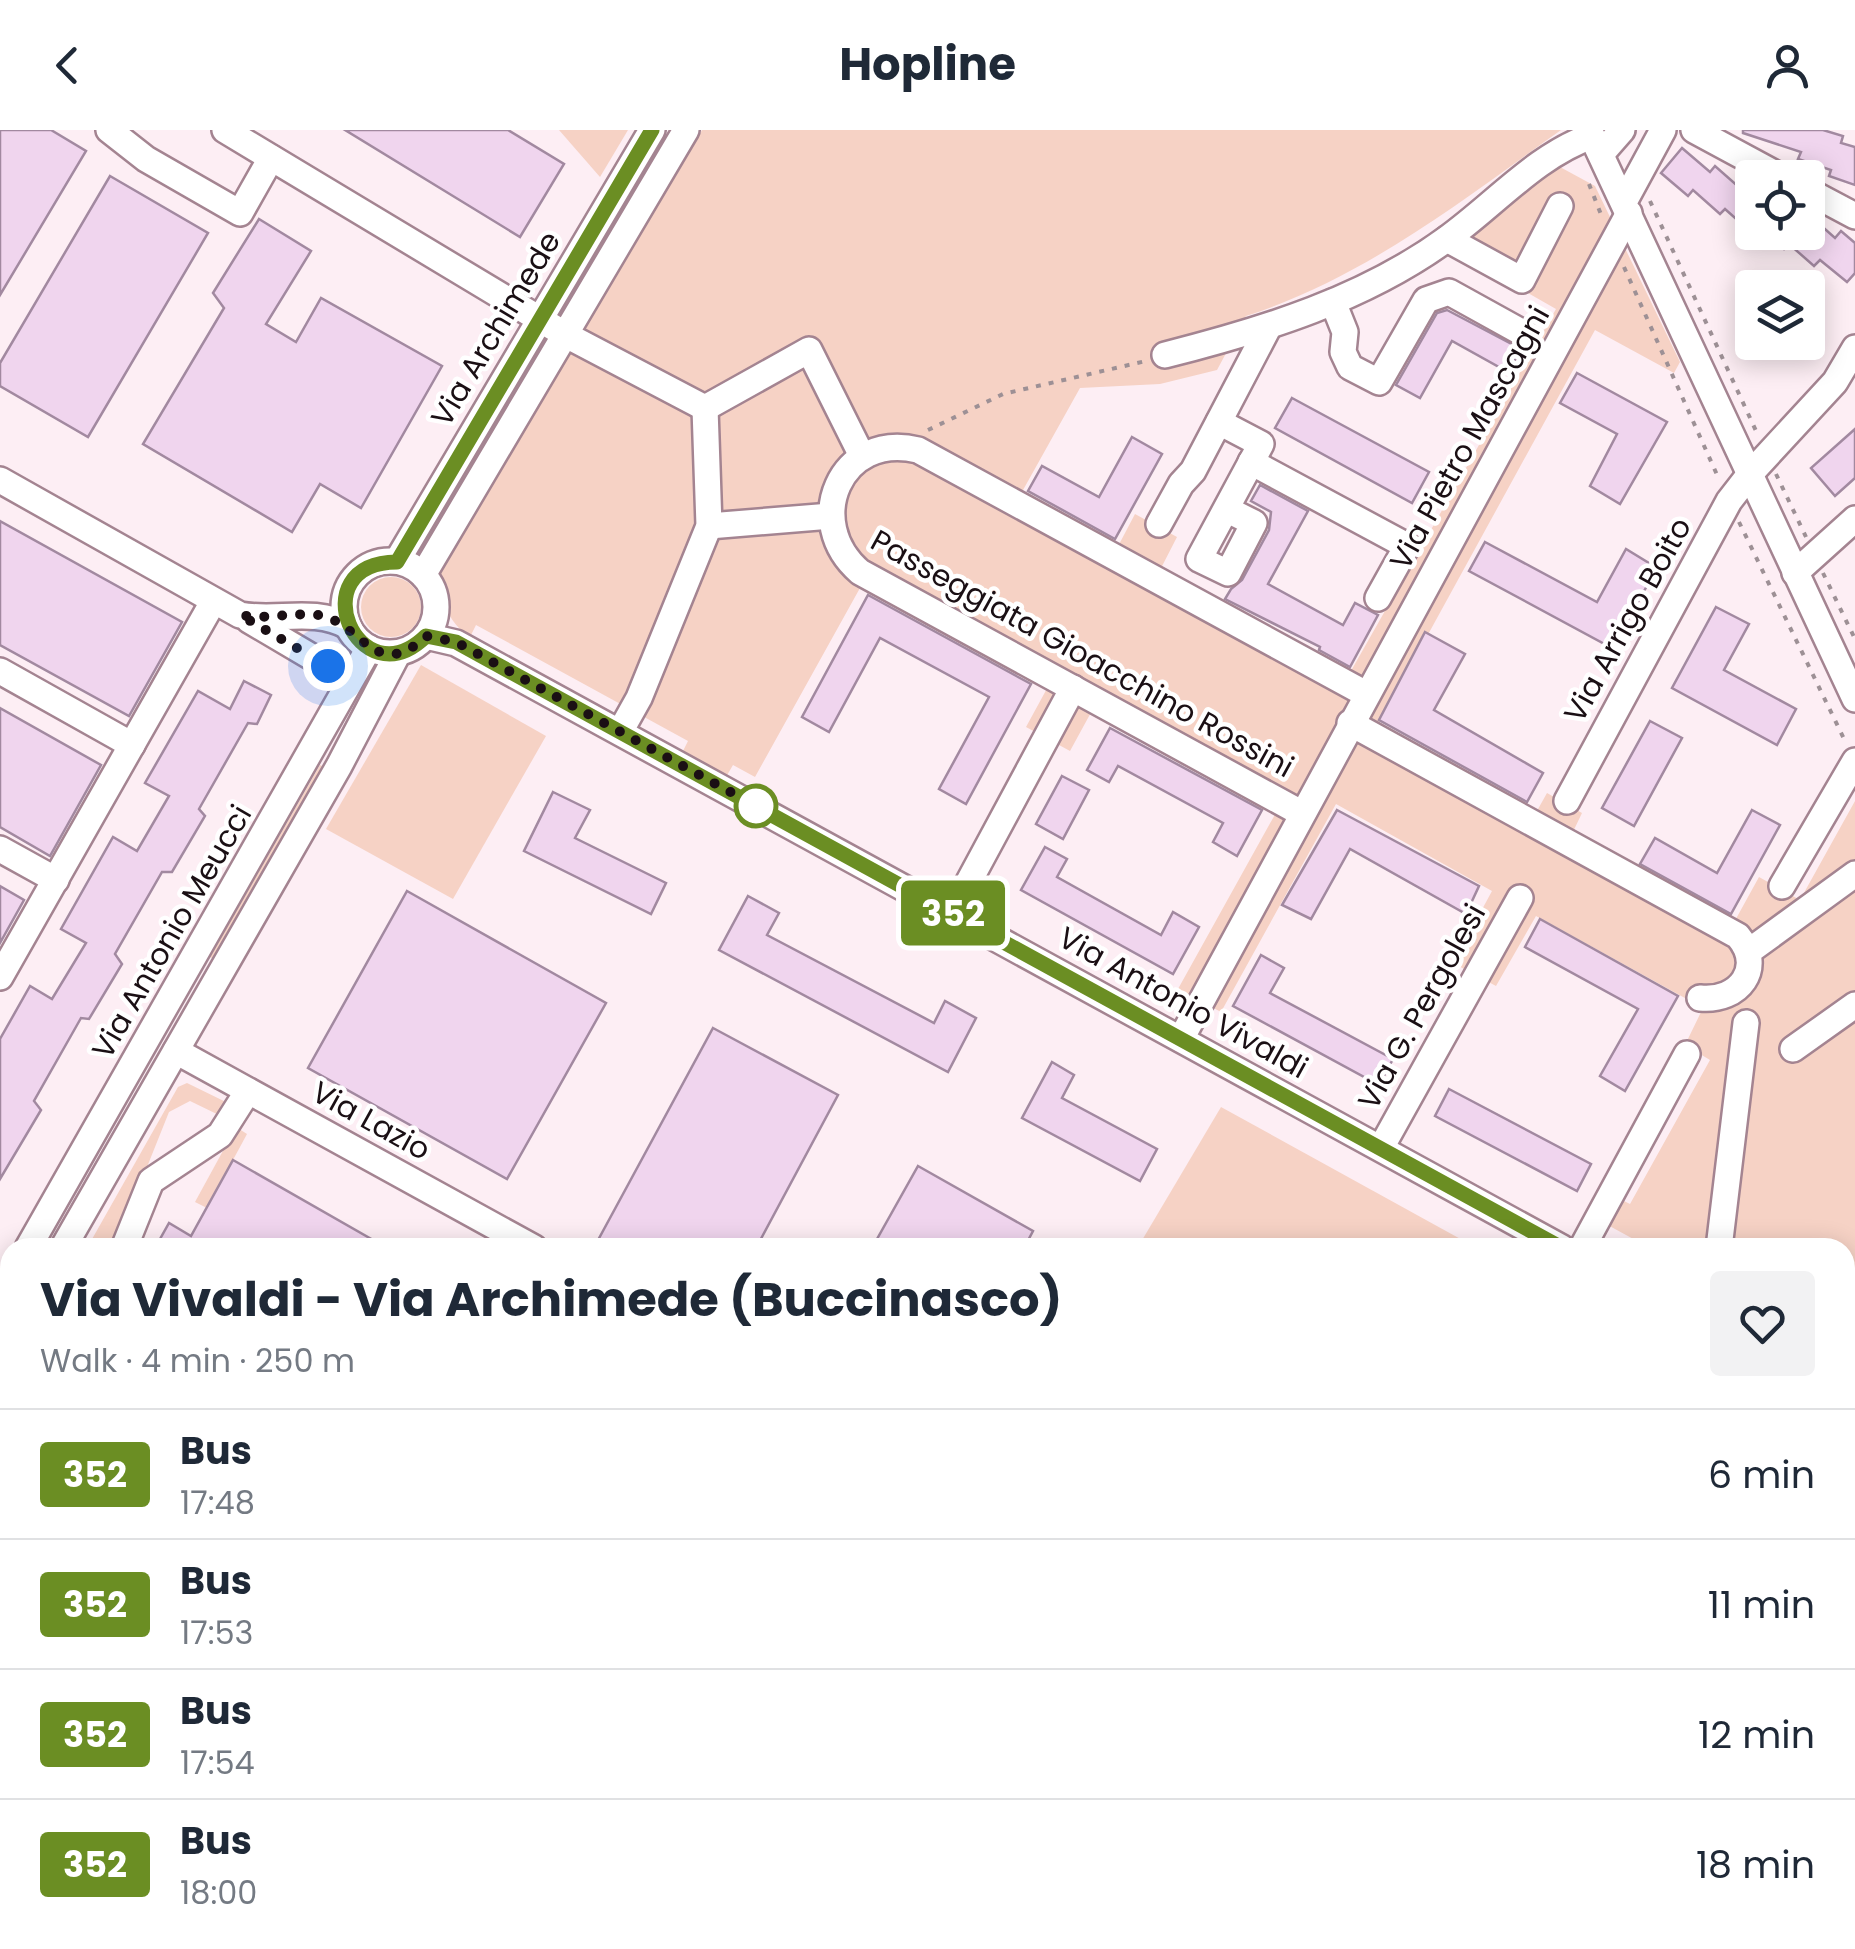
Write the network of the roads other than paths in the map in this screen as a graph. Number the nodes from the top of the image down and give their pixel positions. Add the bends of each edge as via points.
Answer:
1 (225, 130) edge
2 (652, 130) edge
3 (686, 130) edge
4 (1622, 130) edge
5 (1663, 130) edge
6 (1694, 130) edge
7 (124, 135) edge
8 (1594, 140) edge
9 (271, 158) junction
10 (1750, 160) edge
11 (1825, 200) edge
12 (1633, 203) junction
13 (1560, 206) dead end
14 (1855, 216) edge
15 (1447, 239) junction
16 (1333, 302) junction
17 (540, 319) junction
18 (1269, 326) junction
19 (1523, 333) dead end
20 (566, 335) junction
21 (1855, 348) edge
22 (1165, 355) road end
23 (705, 408) junction
24 (1219, 422) junction
25 (862, 456) junction
26 (1251, 462) junction
27 (1759, 465) junction
28 (0, 480) edge
29 (1226, 509) dead end
30 (831, 516) junction
31 (1855, 520) edge
32 (1159, 524) dead end
33 (709, 526) junction
34 (397, 562) junction
35 (1805, 564) junction
36 (423, 575) junction
37 (348, 588) junction
38 (1378, 598) dead end
39 (214, 602) junction
40 (300, 614) junction
41 (240, 615) junction
42 (348, 626) junction
43 (430, 628) junction
44 (369, 648) junction
45 (398, 653) junction
46 (328, 666) dead end
47 (0, 672) edge
48 (1073, 688) junction
49 (1366, 694) junction
50 (1855, 699) edge
51 (1350, 723) junction
52 (620, 732) junction
53 (132, 746) junction
54 (1855, 761) edge
55 (1566, 801) dead end
56 (1301, 813) junction
57 (0, 848) edge
58 (56, 880) junction
59 (1852, 885) edge
60 (1782, 886) dead end
61 (1520, 898) dead end
62 (952, 913) junction
63 (1748, 952) junction
64 (0, 977) edge
65 (1700, 998) dead end
66 (1855, 1005) edge
67 (1746, 1023) dead end
68 (1181, 1039) junction
69 (1793, 1049) dead end
70 (176, 1052) junction
71 (1688, 1054) dead end
72 (248, 1091) junction
73 (1381, 1148) junction
74 (34, 1238) edge
75 (69, 1238) edge
76 (128, 1238) edge
77 (516, 1238) edge
78 (1544, 1238) edge
79 (1587, 1238) edge
80 (1720, 1238) edge

1 - 9 street
2 - 17 street, Via Archimede
3 - 20 street, Via Archimede
4 - 8 street
5 - 12 street, Via Pietro Mascagni
6 - 10 street
7 - 9 street via 240,213
8 - 12 street
8 - 15 street via 1572,143 1541,163
9 - 17 street
11 - 14 street
12 - 27 street
12 - 49 street, Via Pietro Mascagni
13 - 15 street via 1522,280
15 - 16 street
16 - 18 street
16 - 19 street via 1350,367 1379,382 1426,300 1449,292
17 - 20 street
17 - 34 street, Via Archimede
18 - 22 street
18 - 24 street
20 - 23 street
20 - 36 street, Via Archimede
21 - 27 street, Via Arrigo Boito via 1835,382
23 - 25 street via 810,350
23 - 33 street
24 - 26 street via 1261,444
24 - 32 street
25 - 30 street via 838,486
25 - 49 street via 901,446 936,458
26 - 29 street
26 - 38 street via 1407,546
27 - 35 street
27 - 55 street, Via Arrigo Boito via 1729,502
28 - 39 street
30 - 33 street
30 - 48 street, Passeggiata Gioacchino Rossini via 836,545 860,572
31 - 35 street
33 - 52 street
34 - 36 street
34 - 37 street via 368,566
35 - 50 street
36 - 43 street via 436,603
37 - 40 street
37 - 42 street
39 - 41 street
39 - 53 street
40 - 41 street
40 - 42 street
41 - 46 street
42 - 44 street
43 - 45 street
43 - 52 street, Via Antonio Vivaldi
44 - 45 street
44 - 74 street, Via Antonio Meucci
45 - 70 street, Via Antonio Meucci
47 - 53 street
48 - 56 street, Passeggiata Gioacchino Rossini
48 - 62 street
49 - 51 street, Passeggiata Gioacchino Rossini
51 - 56 street, Passeggiata Gioacchino Rossini
51 - 63 street via 1738,936
52 - 62 street, Via Antonio Vivaldi
53 - 58 street
54 - 60 street
56 - 68 street
57 - 58 street
58 - 64 street
59 - 63 street
61 - 73 street, Via G. Pergolesi
62 - 68 street, Via Antonio Vivaldi
63 - 65 street via 1738,988 1725,997
66 - 69 street
67 - 80 street
68 - 73 street, Via Antonio Vivaldi
70 - 72 street, Via Lazio
70 - 75 street, Via Antonio Meucci
71 - 79 street
72 - 76 street via 220,1135 151,1181
72 - 77 street, Via Lazio
73 - 78 street, Via Antonio Vivaldi

